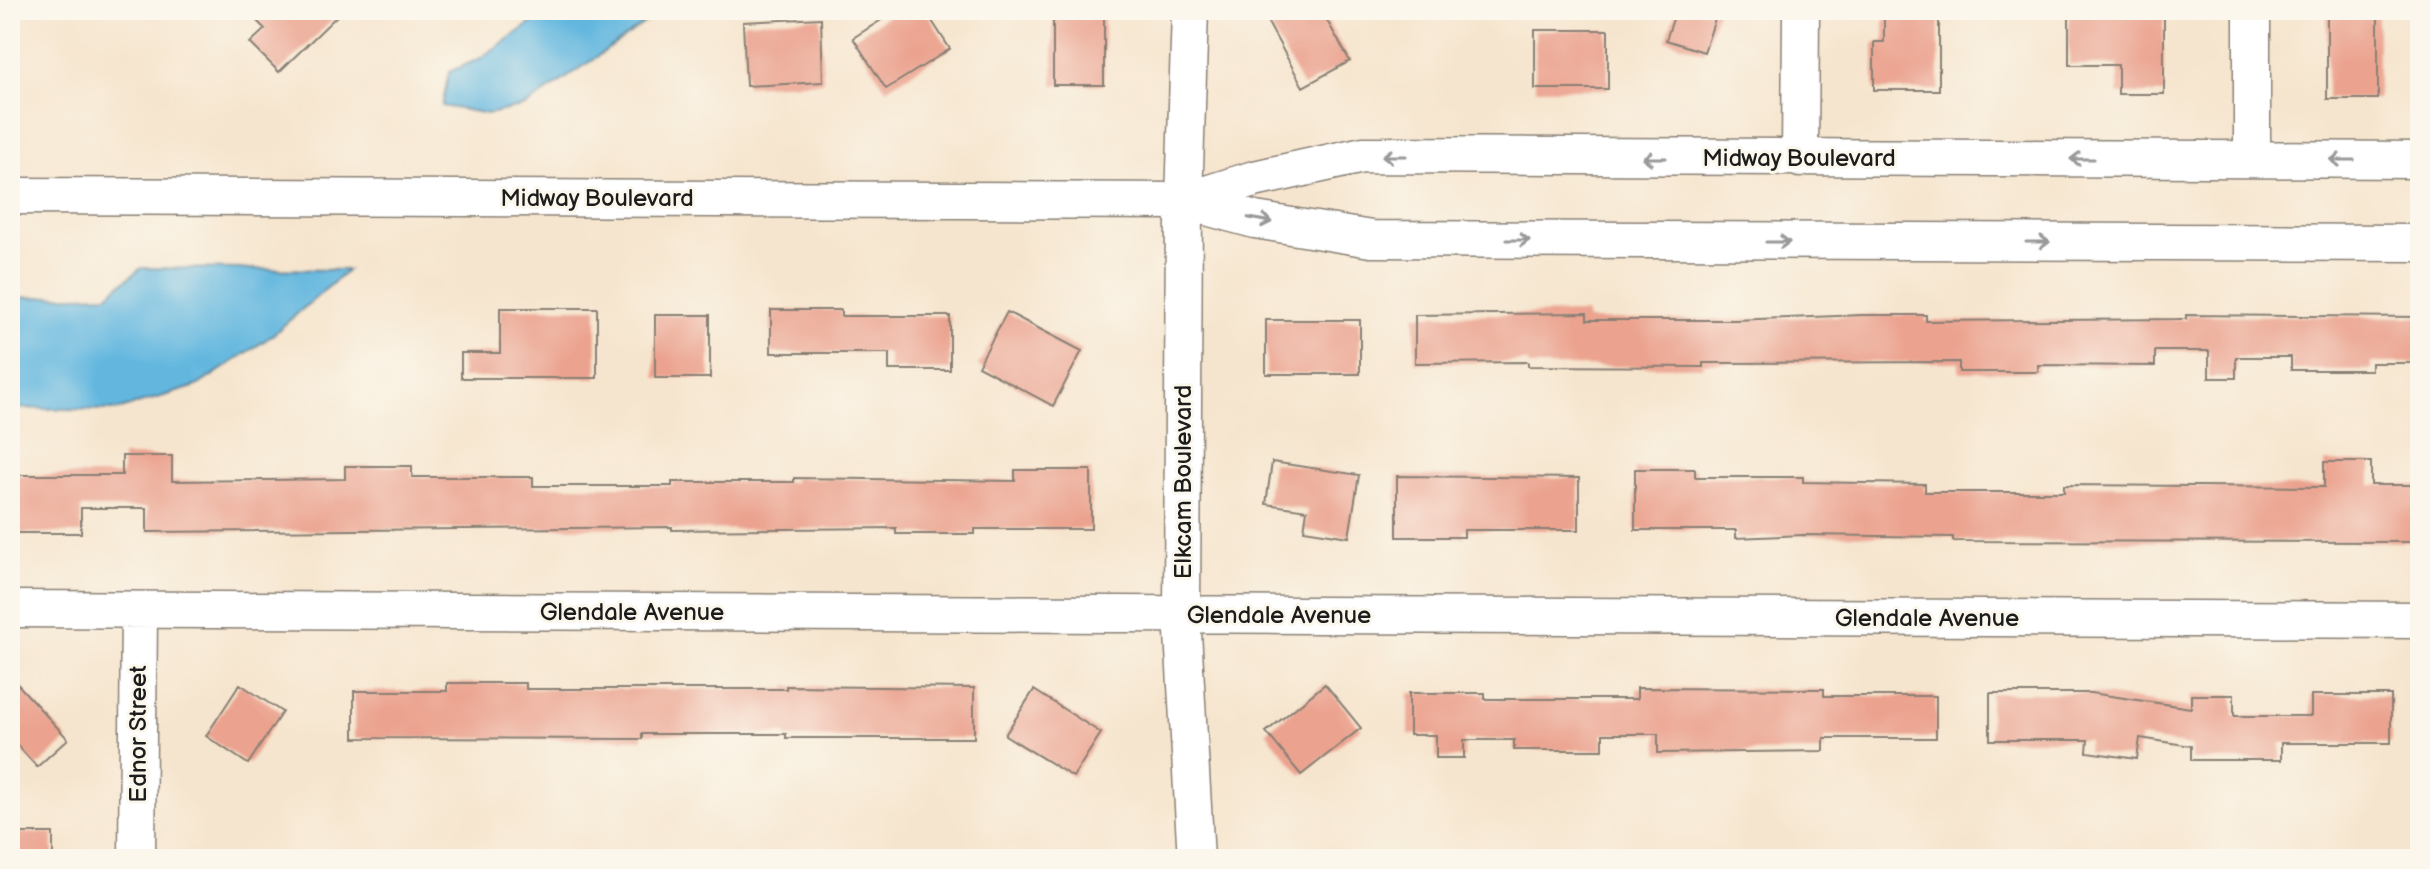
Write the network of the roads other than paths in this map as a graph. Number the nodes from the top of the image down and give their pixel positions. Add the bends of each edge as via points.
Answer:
1 (1190, 10) edge
2 (1801, 10) edge
3 (2252, 10) edge
4 (1800, 159) junction
5 (2252, 159) junction
6 (2420, 160) edge
7 (10, 196) edge
8 (1184, 201) junction
9 (2420, 243) edge
10 (10, 609) edge
11 (139, 610) junction
12 (1182, 615) junction
13 (2420, 620) edge
14 (137, 859) edge
15 (1196, 859) edge

1 - 8 street, Elkcam Boulevard
2 - 4 street
3 - 5 street
5 -> 4 street, Midway Boulevard
4 -> 8 street, Midway Boulevard via 1363,155
6 -> 5 street, Midway Boulevard
7 - 8 street, Midway Boulevard
8 -> 9 street, Midway Boulevard via 1255,220 1371,239
8 - 12 street, Elkcam Boulevard
10 - 11 street, Glendale Avenue
11 - 12 street, Glendale Avenue
11 - 14 street, Ednor Street
12 - 13 street, Glendale Avenue
12 - 15 street, Elkcam Boulevard

